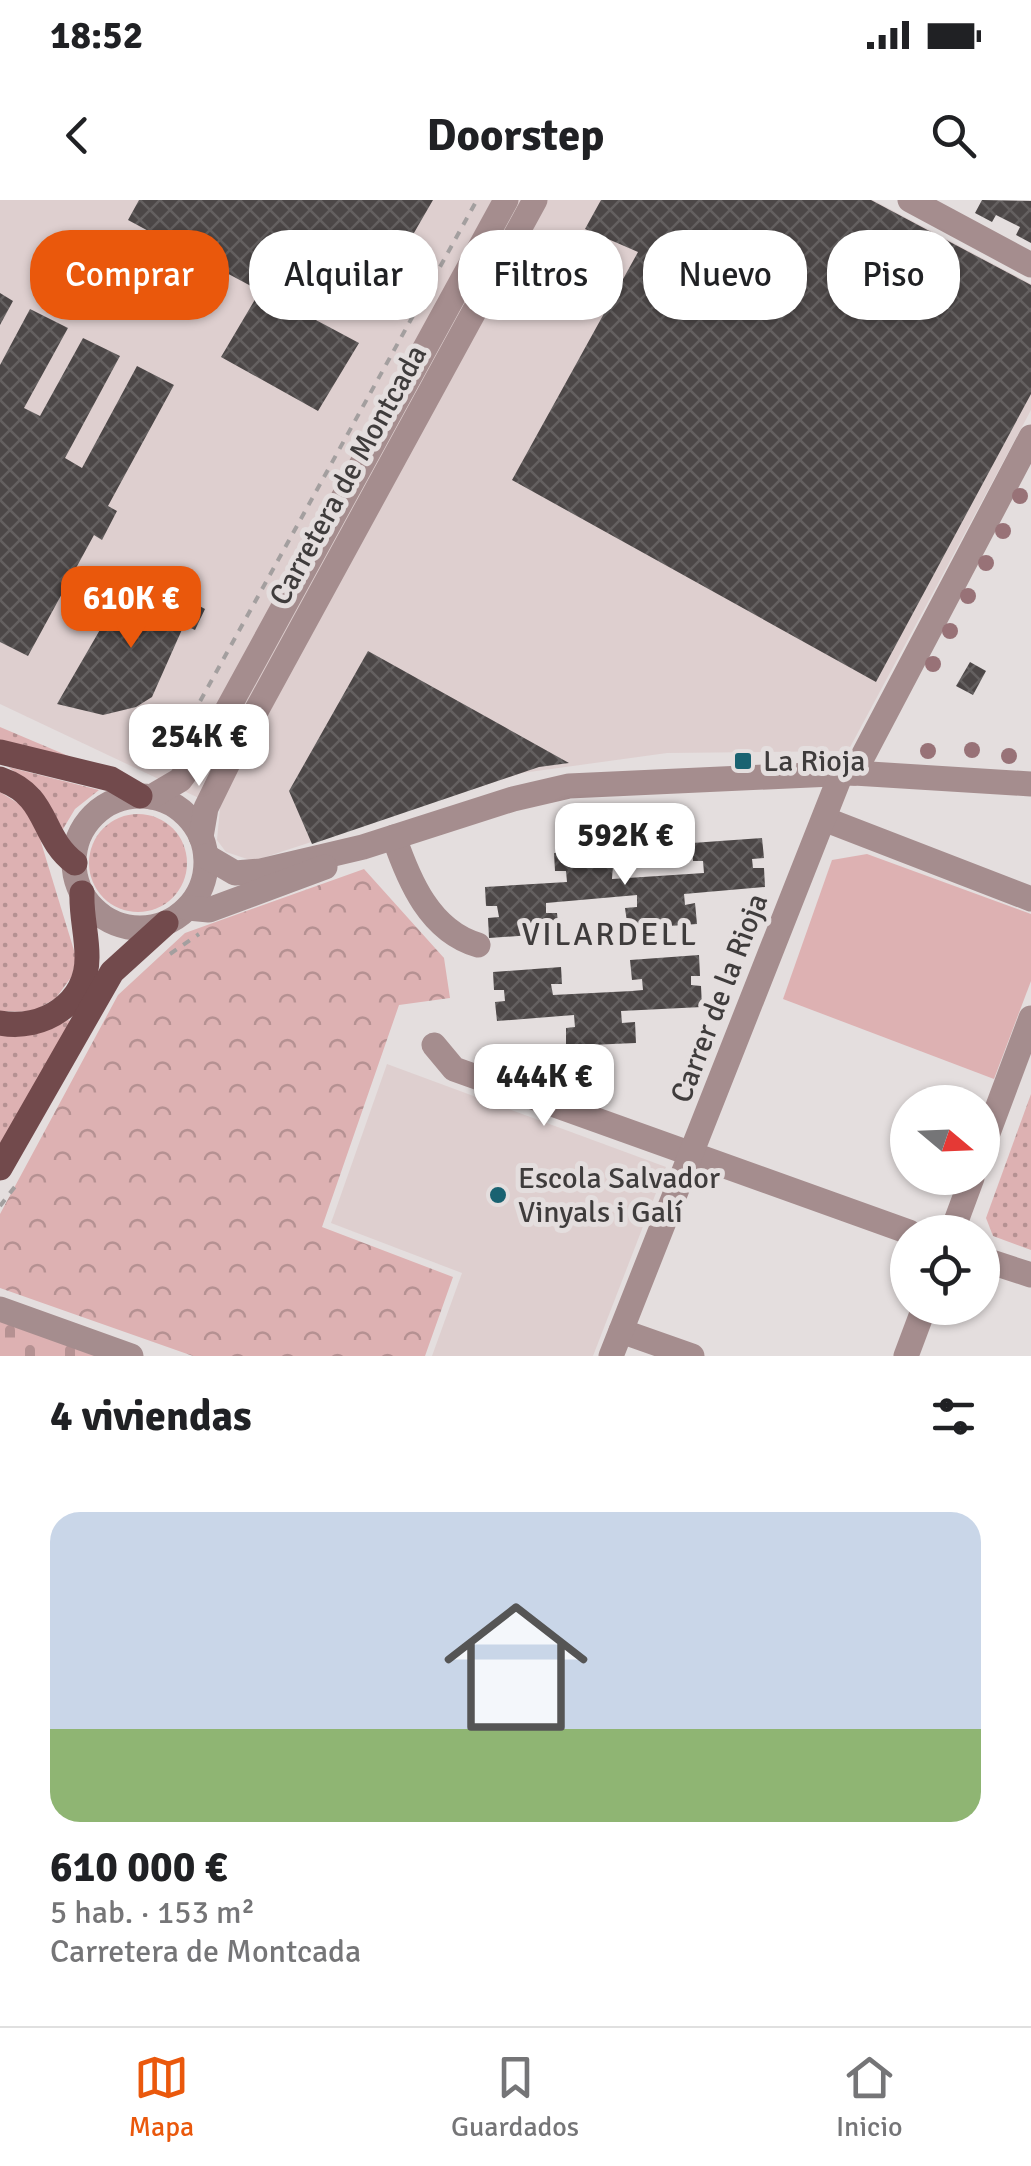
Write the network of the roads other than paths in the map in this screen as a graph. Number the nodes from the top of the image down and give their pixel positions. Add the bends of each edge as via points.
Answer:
1 (506, 200) edge
2 (535, 200) edge
3 (910, 200) edge
4 (1031, 265) edge
5 (1031, 437) edge
6 (0, 752) edge
7 (848, 773) junction
8 (0, 779) edge
9 (1031, 784) edge
10 (146, 797) junction
11 (824, 819) junction
12 (394, 837) junction
13 (204, 847) junction
14 (363, 847) junction
15 (75, 862) junction
16 (82, 893) junction
17 (1031, 899) edge
18 (188, 908) junction
19 (166, 923) junction
20 (478, 944) dead end
21 (1031, 1018) edge
22 (0, 1023) edge
23 (434, 1045) dead end
24 (1000, 1102) edge
25 (694, 1152) junction
26 (13, 1170) edge
27 (890, 1225) edge
28 (1000, 1265) edge
29 (1031, 1276) edge
30 (0, 1310) edge
31 (918, 1325) edge
32 (621, 1331) junction
33 (131, 1356) edge
34 (610, 1356) edge
35 (692, 1356) edge
36 (906, 1356) edge

1 - 10 street, Carretera de Montcada via 214,734 180,780
2 - 13 street, Carretera de Montcada via 230,759 206,808
3 - 4 street
5 - 7 street, Carrer de la Rioja
6 - 10 main road via 111,780
7 - 9 street
7 - 11 street, Carrer de la Rioja
7 - 12 street via 569,786
8 - 15 main road via 32,798 55,843
10 - 13 street via 182,810
10 - 15 street via 100,810 78,840
11 - 17 street
11 - 25 street, Carrer de la Rioja
12 - 14 street
12 - 20 street via 409,881 433,914 458,939
13 - 14 street via 244,872
13 - 18 street via 205,874
14 - 18 street via 266,891 209,910
15 - 16 street
16 - 19 street via 109,921 147,928
16 - 22 main road via 86,967 72,999 46,1019
18 - 19 street
19 - 26 main road via 112,972
21 - 24 street
23 - 25 street via 454,1069
25 - 27 street
25 - 32 street, Carrer de la Rioja
28 - 29 street
30 - 33 street
31 - 36 street
32 - 34 street, Carrer de la Rioja
32 - 35 street

